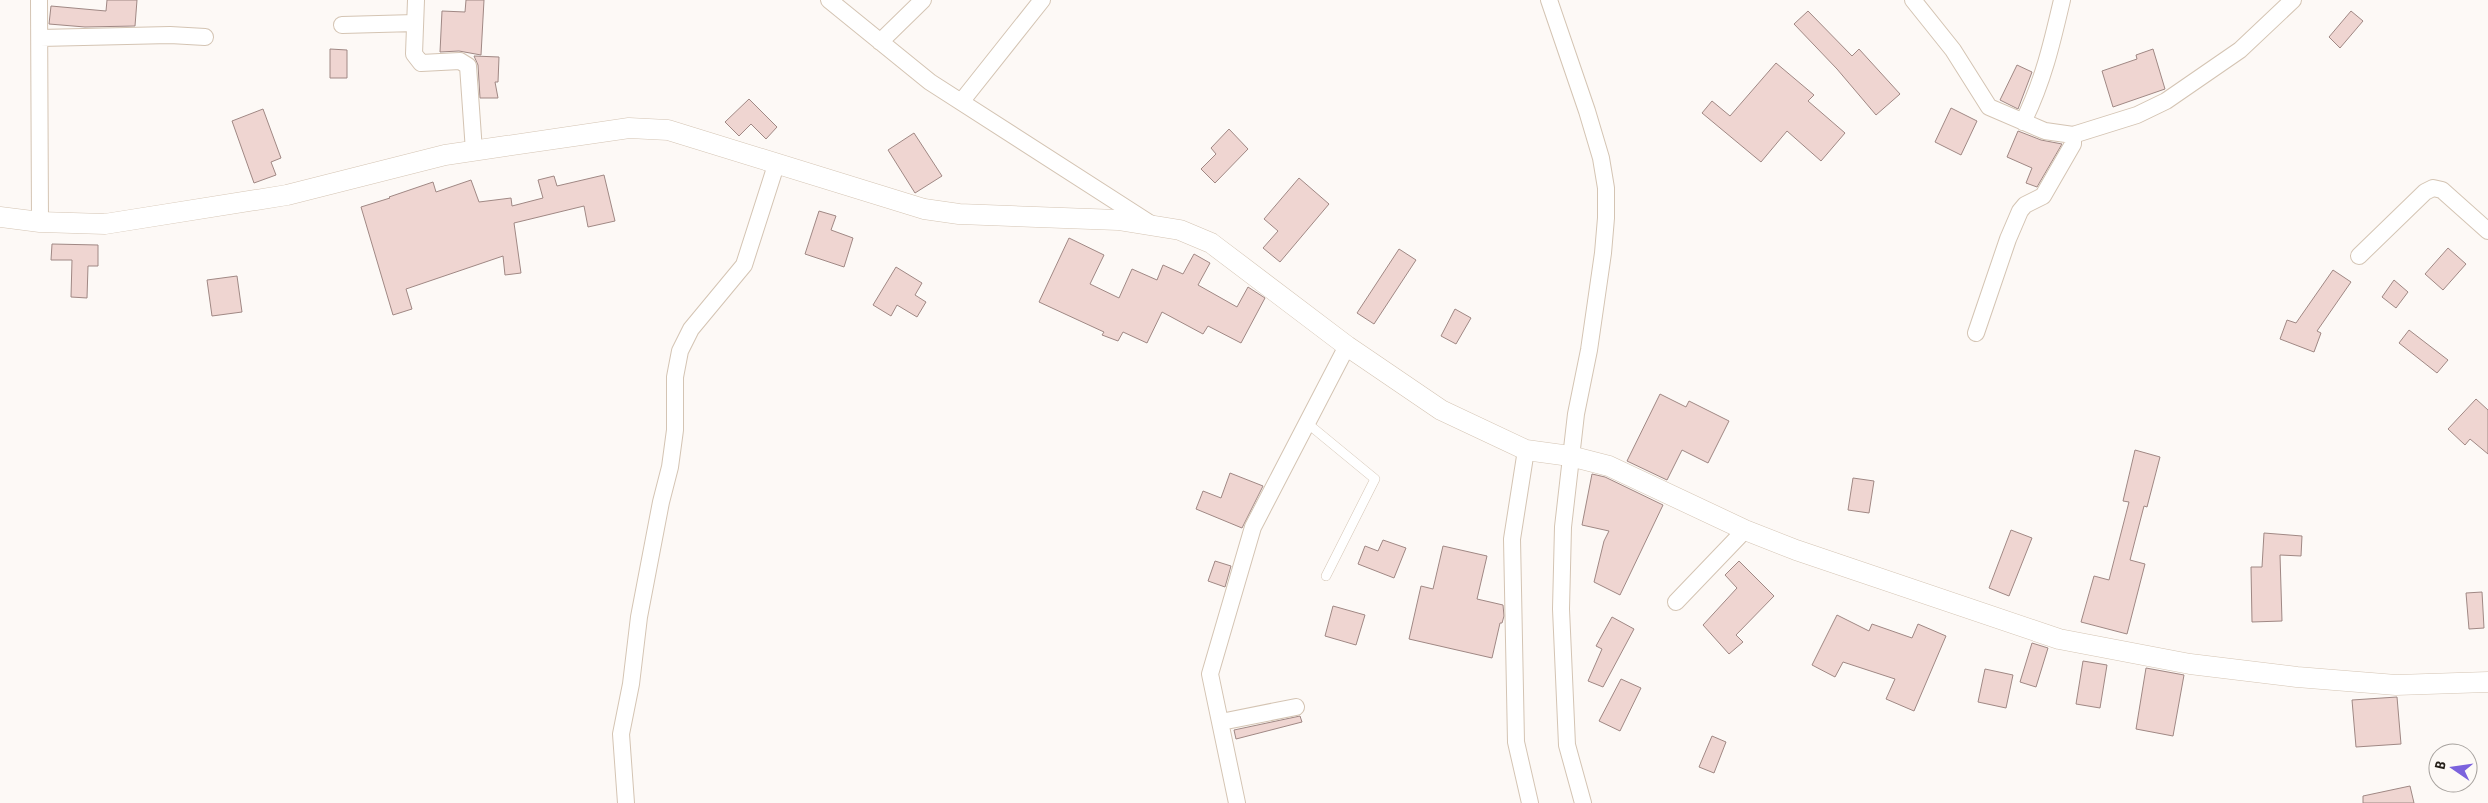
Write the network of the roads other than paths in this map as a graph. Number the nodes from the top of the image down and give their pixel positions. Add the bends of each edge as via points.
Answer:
1 (39, 0) edge
2 (416, 0) edge
3 (829, 0) edge
4 (923, 0) edge
5 (1042, 0) edge
6 (1549, 0) edge
7 (1912, 0) edge
8 (2062, 0) edge
9 (2292, 0) edge
10 (415, 23) junction
11 (342, 25) dead end
12 (205, 37) dead end
13 (40, 38) junction
14 (880, 42) junction
15 (961, 102) junction
16 (2024, 122) junction
17 (2073, 135) junction
18 (474, 151) junction
19 (776, 165) junction
20 (0, 217) edge
21 (40, 222) junction
22 (1152, 224) junction
23 (2488, 231) edge
24 (2358, 256) dead end
25 (1976, 333) dead end
26 (1347, 346) junction
27 (1307, 423) junction
28 (1532, 450) junction
29 (1565, 455) junction
30 (1745, 530) junction
31 (1326, 576) dead end
32 (1676, 602) dead end
33 (2488, 682) edge
34 (1296, 706) dead end
35 (1221, 722) junction
36 (626, 803) edge
37 (1238, 803) edge
38 (1530, 803) edge
39 (1583, 803) edge

1 - 13 street
2 - 10 street
3 - 14 street
4 - 14 street
5 - 15 street
6 - 29 street via 1587,110 1606,188 1603,253
7 - 16 street via 1953,50 1990,107
8 - 16 street via 2046,69
9 - 17 street via 2240,50 2166,101 2137,115
10 - 11 street
10 - 18 street via 414,54 421,63 460,62 468,66
12 - 13 street
13 - 21 street
14 - 15 street
15 - 22 street
16 - 17 street via 2045,131
17 - 25 street via 2073,144 2043,196 2020,211
18 - 19 street via 647,128 668,130
18 - 21 street via 445,155 286,195 105,224
19 - 22 street via 924,208 959,214
19 - 36 street via 744,265 691,329 680,351 675,377 675,430 670,467 638,617 631,684 621,734
20 - 21 street
22 - 26 street via 1180,230 1211,243
23 - 24 street via 2442,190 2433,188
26 - 27 street
26 - 28 street via 1441,410
27 - 31 lane via 1375,479
27 - 35 street via 1252,527 1210,674
28 - 29 street
28 - 38 street via 1512,539 1516,742
29 - 30 street via 1609,466
29 - 39 street via 1561,609 1567,745
30 - 32 street
30 - 33 street via 2059,639 2218,668 2396,685
34 - 35 street
35 - 37 street

